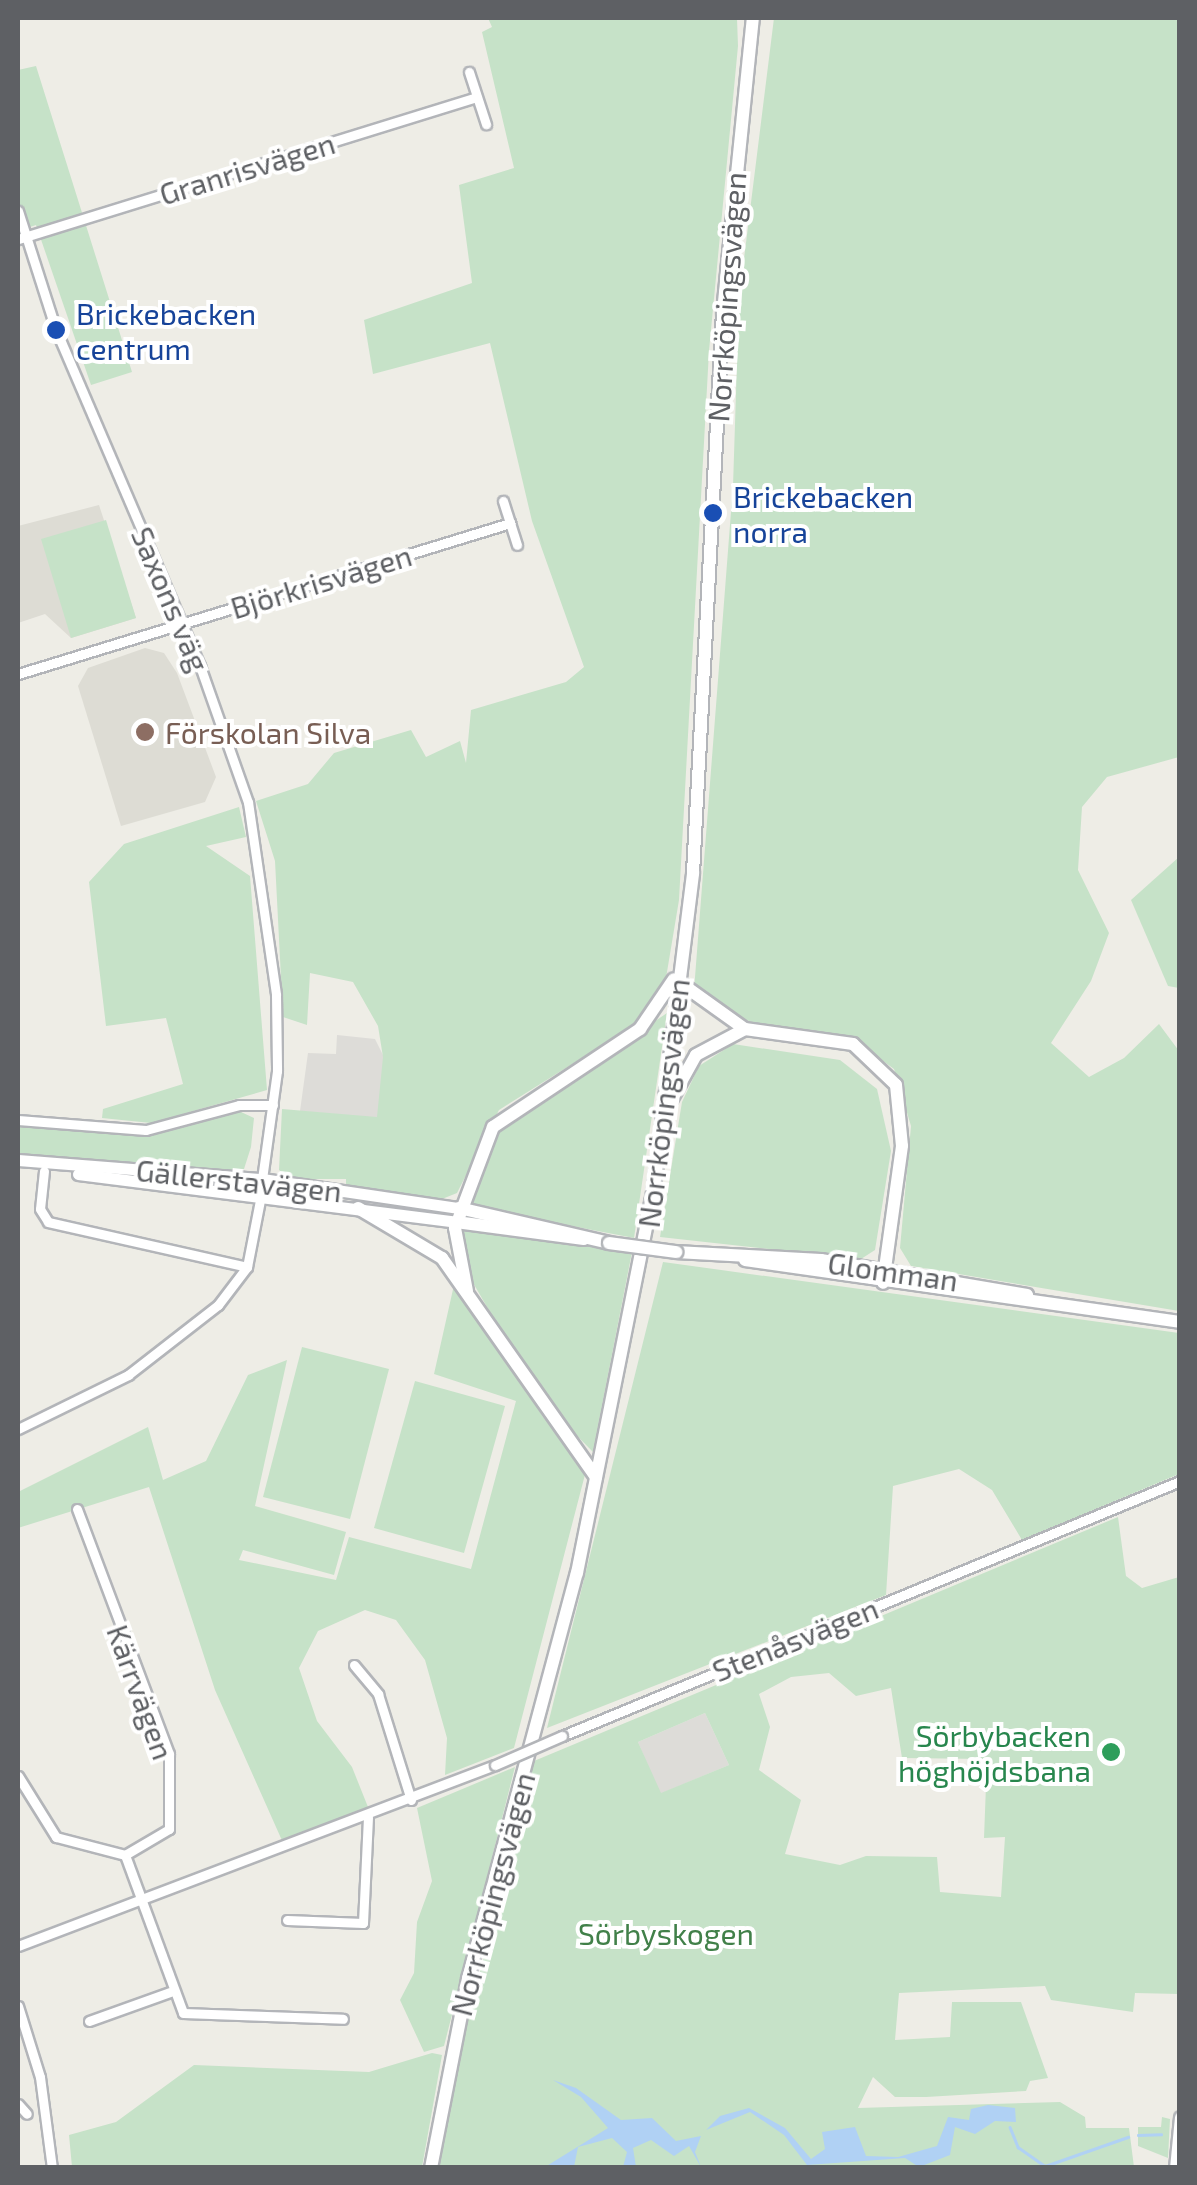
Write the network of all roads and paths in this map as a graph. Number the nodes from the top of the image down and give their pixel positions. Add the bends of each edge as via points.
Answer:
1 (753, 18) edge
2 (469, 72) dead end
3 (477, 97) junction
4 (486, 124) dead end
5 (18, 211) edge
6 (21, 238) edge
7 (503, 501) dead end
8 (510, 523) junction
9 (517, 544) dead end
10 (183, 624) junction
11 (18, 674) edge
12 (681, 961) junction
13 (679, 982) junction
14 (745, 1029) junction
15 (273, 1105) junction
16 (664, 1114) junction
17 (18, 1120) edge
18 (18, 1160) edge
19 (18, 1168) edge
20 (44, 1171) junction
21 (262, 1179) junction
22 (261, 1195) junction
23 (358, 1208) junction
24 (458, 1215) junction
25 (247, 1266) junction
26 (884, 1276) junction
27 (467, 1291) junction
28 (1180, 1322) edge
29 (18, 1429) edge
30 (597, 1479) junction
31 (1180, 1480) edge
32 (78, 1509) dead end
33 (354, 1665) dead end
34 (18, 1776) edge
35 (410, 1800) junction
36 (368, 1817) junction
37 (125, 1855) junction
38 (138, 1900) junction
39 (288, 1920) dead end
40 (18, 1946) edge
41 (170, 1992) junction
42 (18, 2006) edge
43 (343, 2020) dead end
44 (89, 2022) dead end
45 (18, 2104) edge
46 (26, 2114) dead end
47 (1180, 2117) edge
48 (52, 2168) edge
49 (431, 2168) edge
50 (1175, 2168) edge

1 - 12 main road, Norrköpingsvägen via 723,312 702,754
2 - 3 street
3 - 4 street
3 - 6 street, Granrisvägen
5 - 6 street, Saxons väg
6 - 10 street, Saxons väg
7 - 8 street
8 - 9 street
8 - 10 street, Björkrisvägen
10 - 11 street, Björkrisvägen
10 - 15 street, Saxons väg via 230,744 260,864 274,963
12 - 13 main road, Norrköpingsvägen
12 - 24 main road via 667,1000 640,1029 493,1127
13 - 14 main road
13 - 16 main road, Norrköpingsvägen
14 - 16 main road via 696,1056
14 - 26 main road via 853,1044 896,1085 902,1146
15 - 17 street via 146,1130
15 - 21 street, Saxons väg
16 - 30 main road, Norrköpingsvägen
18 - 21 street, Gällerstavägen
19 - 20 street, Gällerstavägen
20 - 22 street, Gällerstavägen
20 - 25 street via 40,1209 48,1222
21 - 22 street
21 - 24 street, Gällerstavägen
22 - 23 street, Gällerstavägen
22 - 25 street
23 - 24 street, Gällerstavägen
23 - 27 main road via 422,1242
24 - 26 main road, Glomman, bridge via 676,1252
24 - 27 main road
25 - 29 street via 218,1305 152,1360
26 - 28 main road, Glomman
27 - 30 main road via 536,1401
30 - 49 main road, Norrköpingsvägen via 451,2050
31 - 35 street, Stenåsvägen, bridge
32 - 37 street, Kärrvägen via 169,1754 168,1829
33 - 35 street via 378,1694
34 - 37 street via 56,1838
35 - 36 street, Stenåsvägen
36 - 38 street, Stenåsvägen
36 - 39 street via 364,1923
37 - 38 street
38 - 40 street, Stenåsvägen
38 - 41 street
41 - 43 street via 183,2013
41 - 44 street
42 - 48 street via 40,2076
45 - 46 street
47 - 50 street

